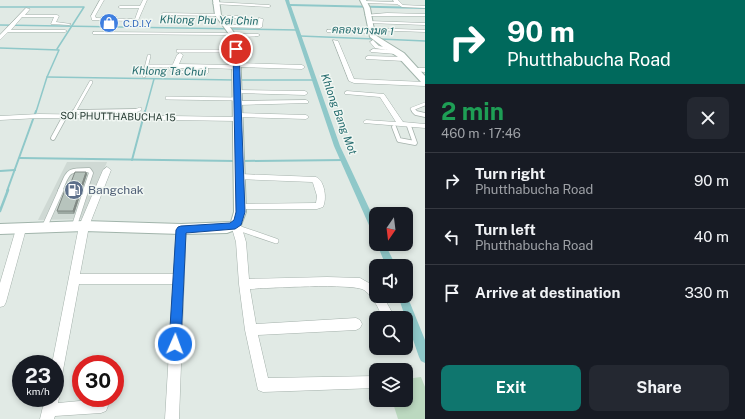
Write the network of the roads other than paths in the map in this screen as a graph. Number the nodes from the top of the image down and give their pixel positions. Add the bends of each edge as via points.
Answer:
1 (102, 0) edge
2 (145, 0) edge
3 (215, 1) edge
4 (396, 1) edge
5 (365, 4) edge
6 (120, 6) dead end
7 (269, 6) dead end
8 (142, 7) junction
9 (425, 7) edge
10 (28, 9) dead end
11 (163, 14) dead end
12 (367, 15) junction
13 (425, 15) edge
14 (22, 16) junction
15 (219, 16) junction
16 (238, 17) dead end
17 (261, 19) dead end
18 (69, 24) dead end
19 (425, 24) edge
20 (349, 25) dead end
21 (8, 31) junction
22 (64, 31) dead end
23 (229, 31) junction
24 (329, 31) dead end
25 (425, 31) edge
26 (373, 32) junction
27 (95, 33) dead end
28 (258, 35) dead end
29 (0, 38) edge
30 (335, 41) dead end
31 (392, 50) junction
32 (236, 51) junction
33 (373, 51) dead end
34 (179, 53) joint
35 (149, 56) dead end
36 (368, 58) dead end
37 (404, 59) junction
38 (147, 66) junction
39 (176, 66) junction
40 (236, 66) junction
41 (302, 67) dead end
42 (414, 70) junction
43 (425, 70) edge
44 (181, 72) dead end
45 (144, 76) dead end
46 (425, 80) edge
47 (91, 82) dead end
48 (425, 84) edge
49 (238, 91) junction
50 (305, 93) dead end
51 (348, 93) dead end
52 (166, 98) dead end
53 (306, 102) dead end
54 (425, 104) edge
55 (140, 109) dead end
56 (71, 115) junction
57 (425, 115) edge
58 (237, 117) junction
59 (306, 117) dead end
60 (0, 118) edge
61 (366, 122) dead end
62 (398, 126) junction
63 (409, 126) junction
64 (425, 126) edge
65 (53, 138) dead end
66 (107, 170) dead end
67 (240, 177) junction
68 (240, 207) junction
69 (79, 226) junction
70 (237, 226) junction
71 (21, 228) junction
72 (44, 228) junction
73 (0, 229) edge
74 (181, 230) junction
75 (276, 241) dead end
76 (75, 279) junction
77 (179, 279) junction
78 (244, 284) junction
79 (369, 288) edge
80 (0, 302) edge
81 (356, 324) dead end
82 (251, 330) junction
83 (60, 355) edge
84 (369, 382) edge
85 (84, 407) edge
86 (49, 409) edge
87 (172, 419) edge

1 - 8 street via 93,16 94,19 135,22
2 - 8 street
3 - 7 street
3 - 15 main road
4 - 5 street
4 - 9 street via 402,6
5 - 12 main road
6 - 8 street
10 - 14 street
11 - 15 street
12 - 13 street
12 - 26 main road
14 - 18 street via 57,16 53,23
14 - 21 street
15 - 16 street
15 - 23 main road
17 - 23 street via 260,28
19 - 26 street
20 - 26 street
21 - 22 street
21 - 29 street
23 - 27 street
23 - 28 street
23 - 32 main road
24 - 26 street
25 - 26 street
26 - 31 main road
30 - 48 street via 354,81
31 - 33 street
31 - 37 main road
32 - 34 lane
32 - 40 main road
34 - 39 street
35 - 38 lane
36 - 37 street
37 - 42 main road
38 - 39 lane
38 - 45 lane
39 - 40 street via 197,66 195,72 204,74 205,66
39 - 44 street via 173,72
40 - 41 street
40 - 49 main road
42 - 43 street
42 - 46 main road
47 - 56 lane
49 - 50 street
49 - 52 lane
49 - 53 street
49 - 58 main road
51 - 62 street via 382,95
54 - 57 lane via 412,109
55 - 56 lane via 133,112
56 - 58 street, SOI PHUTTHABUCHA 15
56 - 60 street, SOI PHUTTHABUCHA 15
56 - 65 lane
58 - 59 street, SOI PHUTTHABUCHA 15
58 - 67 main road
61 - 62 street
62 - 63 street
62 - 63 lane via 399,140 415,143
63 - 64 street
66 - 69 street
67 - 68 main road
67 - 68 street via 313,179 317,181 321,201 317,206
68 - 70 main road
69 - 72 main road
69 - 72 lane via 91,173 89,170 74,170 68,173
69 - 74 main road
69 - 76 street
70 - 74 main road
70 - 75 lane via 246,232
70 - 78 street via 241,242
71 - 72 main road
71 - 73 main road
71 - 80 street
74 - 77 street
76 - 77 street
76 - 83 street
77 - 87 street
78 - 79 street via 360,283
78 - 82 street
81 - 82 street
82 - 84 street via 264,385
85 - 86 street

